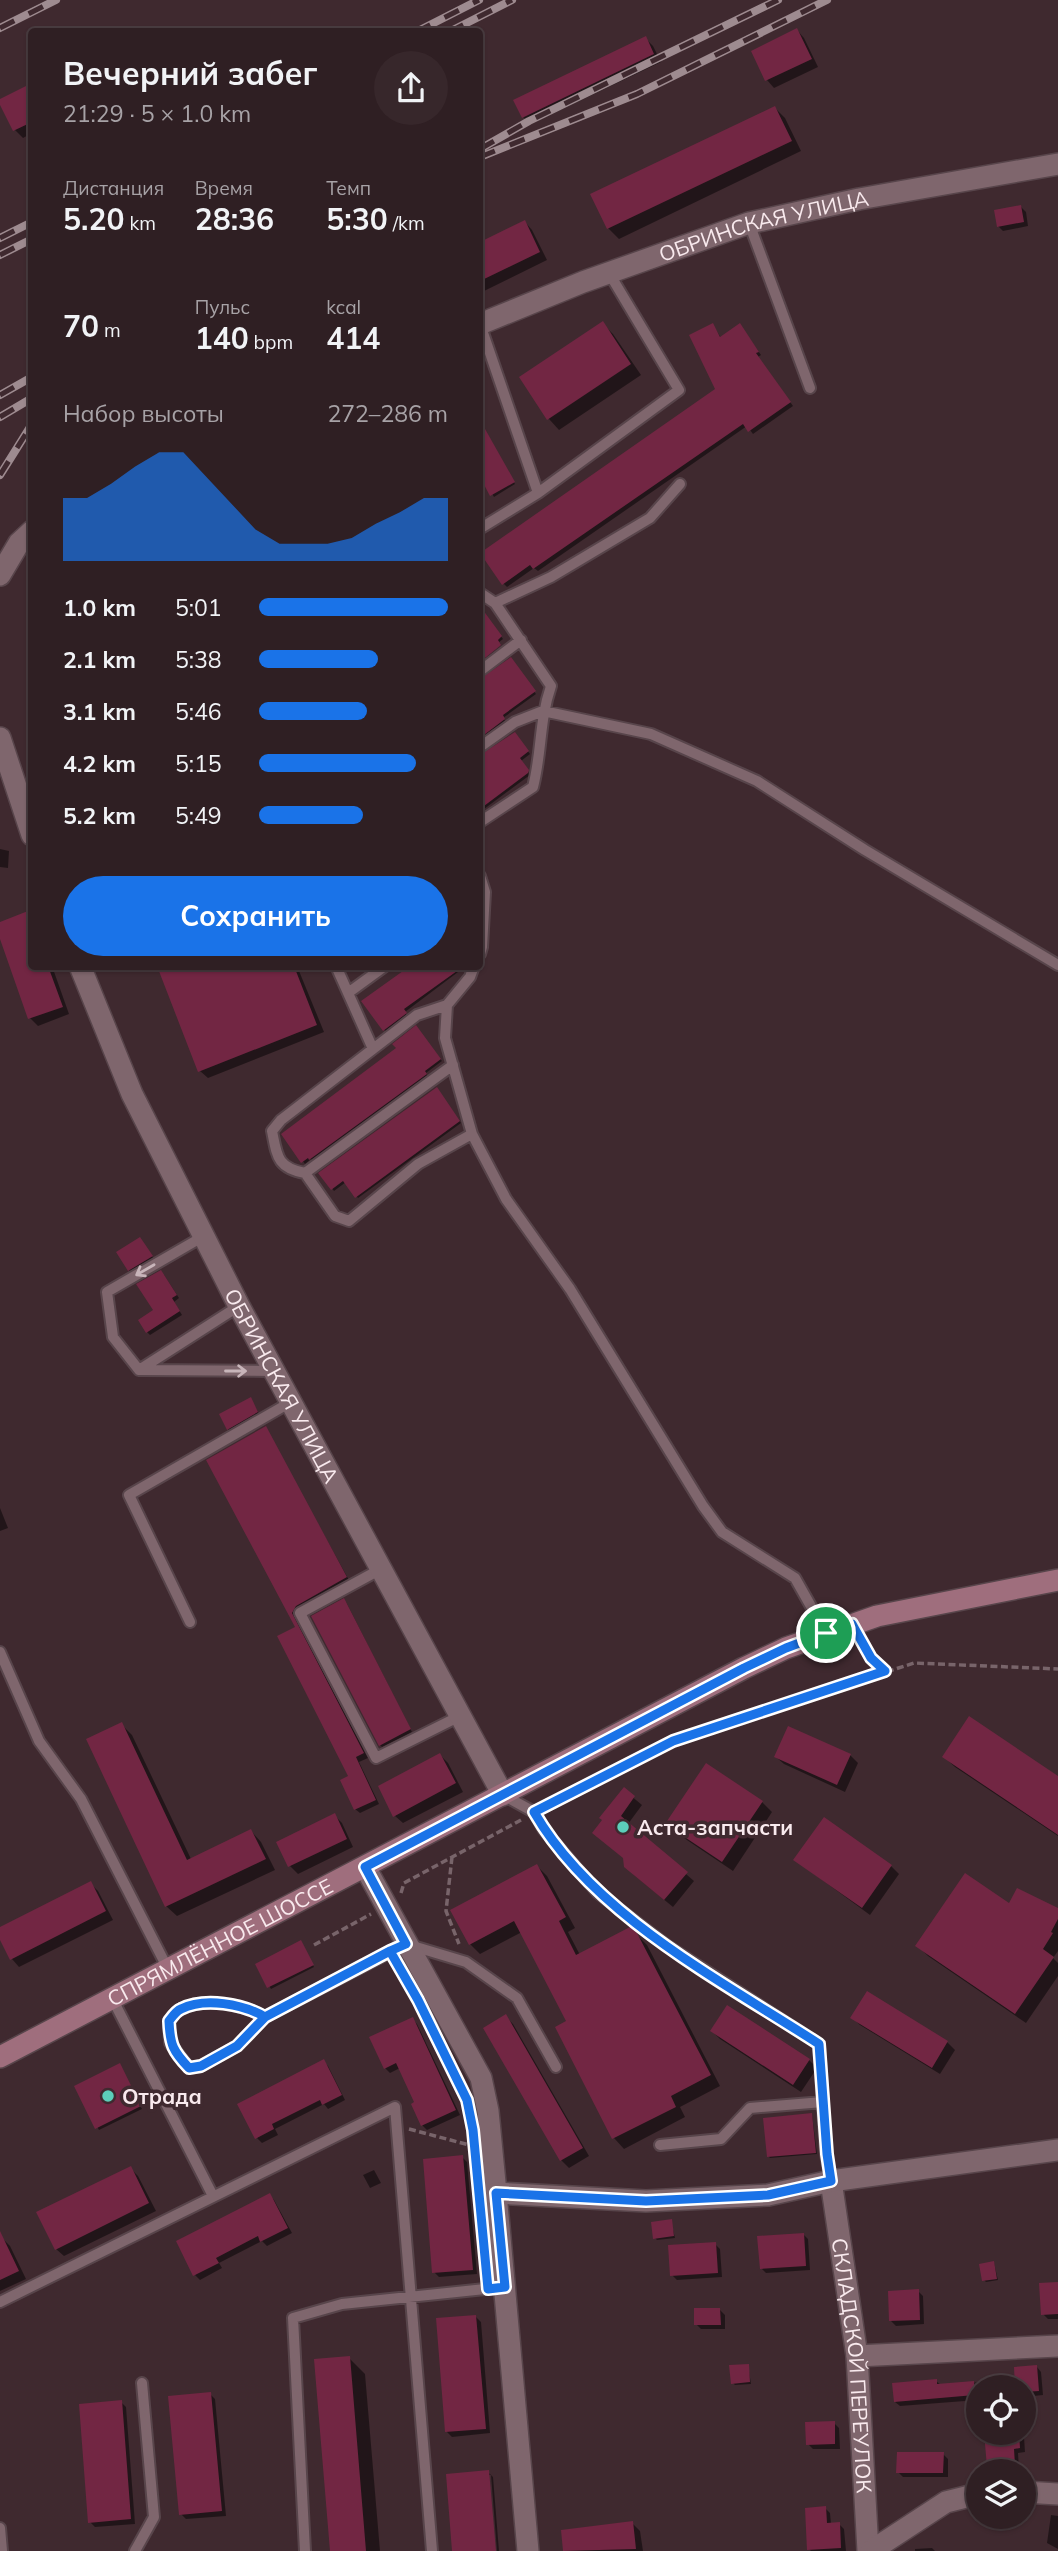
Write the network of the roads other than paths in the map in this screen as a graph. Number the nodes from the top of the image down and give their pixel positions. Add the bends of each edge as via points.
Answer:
1 (1058, 164) edge
2 (749, 223) junction
3 (609, 272) junction
4 (483, 323) edge
5 (483, 333) edge
6 (810, 388) dead end
7 (680, 484) dead end
8 (538, 493) junction
9 (483, 527) edge
10 (28, 535) edge
11 (0, 575) edge
12 (483, 595) edge
13 (495, 603) junction
14 (521, 640) junction
15 (483, 669) edge
16 (543, 711) junction
17 (0, 738) edge
18 (483, 745) edge
19 (483, 820) edge
20 (28, 823) edge
21 (483, 886) edge
22 (483, 905) edge
23 (1058, 965) edge
24 (82, 970) edge
25 (338, 970) edge
26 (380, 970) edge
27 (473, 970) edge
28 (348, 993) junction
29 (447, 1005) junction
30 (373, 1049) junction
31 (453, 1065) junction
32 (472, 1134) junction
33 (305, 1173) junction
34 (204, 1236) junction
35 (239, 1306) junction
36 (139, 1370) junction
37 (274, 1371) junction
38 (291, 1402) junction
39 (381, 1569) junction
40 (1058, 1580) edge
41 (190, 1622) dead end
42 (826, 1633) junction
43 (0, 1652) edge
44 (460, 1716) junction
45 (503, 1796) junction
46 (365, 1867) junction
47 (406, 1944) junction
48 (168, 1969) junction
49 (112, 1998) junction
50 (265, 2017) junction
51 (2, 2050) edge
52 (556, 2067) dead end
53 (824, 2102) junction
54 (660, 2145) dead end
55 (1058, 2150) edge
56 (831, 2181) junction
57 (496, 2193) junction
58 (213, 2196) junction
59 (505, 2287) junction
60 (410, 2297) junction
61 (0, 2302) edge
62 (1058, 2346) edge
63 (857, 2356) junction
64 (142, 2383) dead end
65 (1036, 2493) edge
66 (1058, 2494) edge
67 (966, 2497) edge
68 (0, 2528) edge
69 (2, 2551) edge
70 (135, 2551) edge
71 (305, 2551) edge
72 (432, 2551) edge
73 (528, 2551) edge
74 (870, 2551) edge

1 - 2 street, ОБРИНСКАЯ УЛИЦА
2 - 3 street, ОБРИНСКАЯ УЛИЦА
2 - 6 lane
3 - 4 street, ОБРИНСКАЯ УЛИЦА
3 - 8 lane via 679,390
5 - 8 lane
7 - 13 lane via 650,518 551,577
8 - 9 lane
10 - 11 street
12 - 13 lane
13 - 14 lane
14 - 15 lane
14 - 16 lane via 551,687
16 - 18 lane via 515,722
16 - 19 lane via 533,787
16 - 23 lane via 651,734 757,781
17 - 20 street
21 - 22 lane
24 - 34 street, ОБРИНСКАЯ УЛИЦА via 132,1094
25 - 28 lane
26 - 28 lane
27 - 29 lane
28 - 30 lane
29 - 30 lane via 416,1015
29 - 31 lane via 445,1038
30 - 33 lane via 272,1131 277,1157 289,1171
31 - 32 lane
31 - 33 lane
32 - 33 lane via 418,1164 349,1221 335,1216
32 - 42 lane via 506,1199 570,1289 703,1506 722,1532 795,1578
34 - 35 street, ОБРИНСКАЯ УЛИЦА
34 -> 36 lane via 107,1292 113,1337
35 - 36 lane
35 - 37 street, ОБРИНСКАЯ УЛИЦА
36 -> 37 lane
37 - 38 street, ОБРИНСКАЯ УЛИЦА
38 - 39 street, ОБРИНСКАЯ УЛИЦА
38 - 41 lane via 129,1495
39 - 44 street, ОБРИНСКАЯ УЛИЦА
39 - 44 lane via 300,1613 376,1758
40 - 42 main road, СПРЯМЛЁННОЕ ШОССЕ via 908,1609
42 - 45 main road, СПРЯМЛЁННОЕ ШОССЕ via 744,1668
43 - 48 lane via 39,1741 81,1799
44 - 45 street, ОБРИНСКАЯ УЛИЦА
45 - 46 main road, СПРЯМЛЁННОЕ ШОССЕ
45 - 53 lane via 534,1812 598,1893 669,1947 819,2044
46 - 47 street via 376,1915
46 - 48 main road, СПРЯМЛЁННОЕ ШОССЕ
47 - 50 lane
47 - 52 lane via 466,1962 517,1998
47 - 57 street via 481,2078
48 - 49 main road, СПРЯМЛЁННОЕ ШОССЕ
49 - 51 main road, СПРЯМЛЁННОЕ ШОССЕ
49 - 58 lane
50 - 50 lane via 231,2005 204,2003 179,2010 169,2021 170,2043 189,2068 201,2066 237,2046
53 - 54 lane via 750,2108 721,2139
53 - 56 lane
55 - 56 street
56 - 57 street via 768,2195 646,2201
56 - 63 street, СКЛАДСКОЙ ПЕРЕУЛОК
57 - 59 street
58 - 60 lane via 395,2107
58 - 61 lane
59 - 60 lane
59 - 73 street
60 - 71 lane via 342,2304 293,2318
60 - 72 lane
62 - 63 street
63 - 74 street, СКЛАДСКОЙ ПЕРЕУЛОК
64 - 70 lane via 154,2517
65 - 66 street
67 - 74 street via 946,2502
68 - 69 lane

